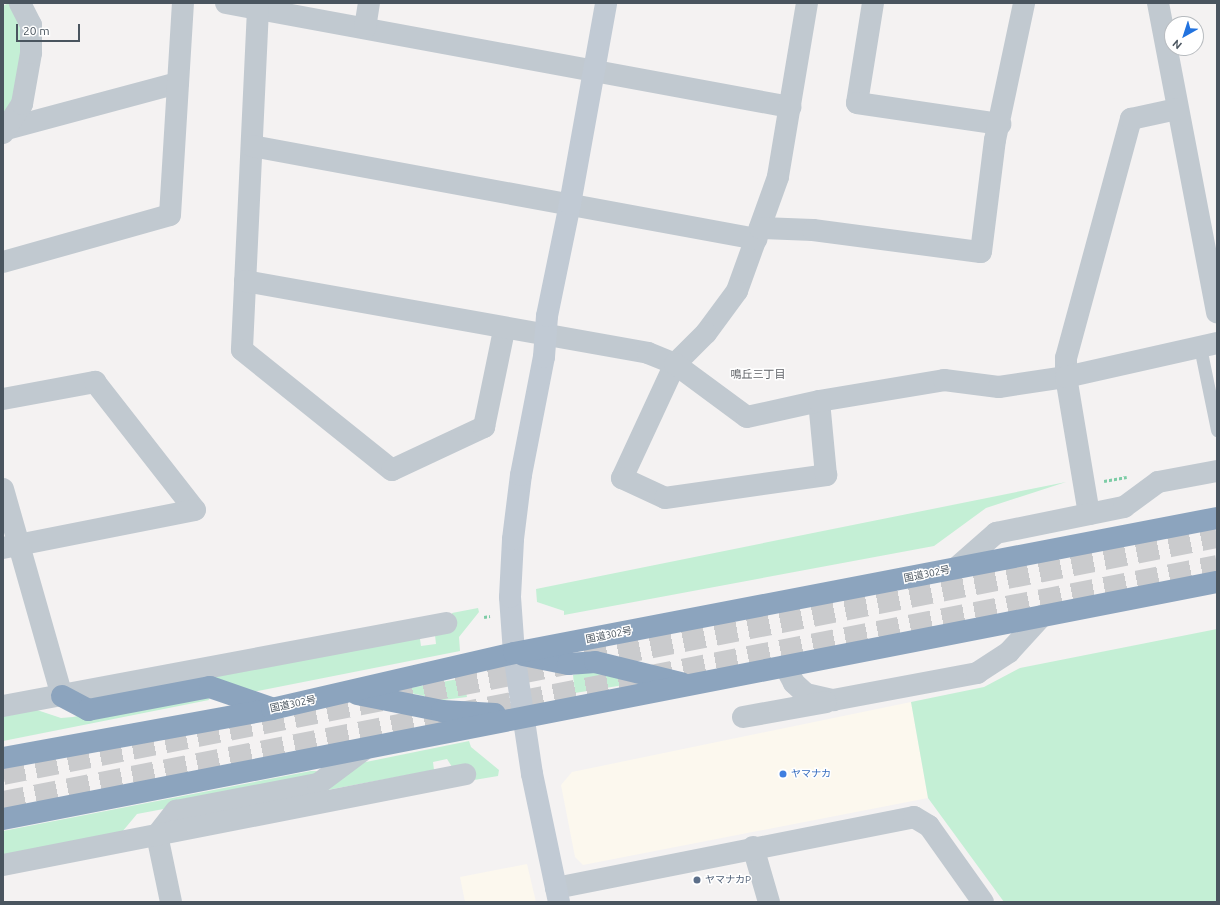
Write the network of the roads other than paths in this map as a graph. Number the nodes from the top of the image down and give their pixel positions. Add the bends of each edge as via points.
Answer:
1 (20, 3) edge
2 (183, 3) edge
3 (226, 3) edge
4 (370, 3) edge
5 (606, 3) edge
6 (807, 3) edge
7 (873, 3) edge
8 (1024, 3) edge
9 (1158, 3) edge
10 (258, 9) junction
11 (365, 28) junction
12 (593, 72) junction
13 (178, 83) junction
14 (790, 107) junction
15 (1177, 109) junction
16 (1000, 124) junction
17 (4, 131) edge
18 (252, 146) junction
19 (570, 204) junction
20 (758, 233) junction
21 (3, 262) edge
22 (245, 281) junction
23 (1217, 312) edge
24 (504, 330) junction
25 (545, 335) junction
26 (1208, 345) edge
27 (675, 364) junction
28 (1066, 377) junction
29 (1212, 382) edge
30 (3, 399) edge
31 (819, 401) junction
32 (1217, 430) edge
33 (1217, 471) edge
34 (3, 489) edge
35 (1090, 514) junction
36 (1217, 518) edge
37 (12, 546) edge
38 (955, 569) junction
39 (1217, 582) edge
40 (1042, 616) junction
41 (446, 623) dead end
42 (514, 653) junction
43 (785, 666) junction
44 (685, 685) junction
45 (340, 694) junction
46 (62, 696) junction
47 (833, 700) junction
48 (3, 706) edge
49 (272, 709) junction
50 (523, 716) junction
51 (743, 717) dead end
52 (366, 748) junction
53 (3, 758) edge
54 (465, 774) dead end
55 (3, 819) edge
56 (157, 835) junction
57 (753, 847) junction
58 (3, 865) edge
59 (557, 895) edge
60 (172, 902) edge
61 (769, 902) edge
62 (983, 902) edge

1 - 17 street via 31,25 31,53 22,104
2 - 13 street
3 - 10 street
4 - 11 street
5 - 12 street
6 - 14 street
7 - 16 street via 857,103
8 - 16 street
9 - 15 street
10 - 11 street
10 - 18 street
11 - 12 street
12 - 14 street
12 - 19 street
13 - 17 street
13 - 21 street via 170,215
14 - 20 street via 778,177
15 - 23 street
15 - 28 street via 1131,119 1066,358
16 - 20 street via 981,252 813,230
18 - 19 street
18 - 22 street
19 - 20 street
19 - 25 street
20 - 27 street via 737,291 706,333
22 - 24 street
22 - 24 street via 242,350 392,470 484,427
24 - 25 street
25 - 27 street via 648,353
25 - 42 street via 544,357 512,539 510,597
26 - 28 street
26 - 29 lane
27 - 31 street via 747,417
27 - 31 street via 622,478 665,498 826,475
28 - 31 street via 999,387 944,380
28 - 35 street
29 - 32 lane
30 - 37 street via 95,382 195,510
33 - 35 street via 1158,482 1124,507
34 - 37 street
35 - 38 street via 996,533
36 - 38 highway, 国道302号
37 - 46 street
38 - 42 highway, 国道302号
39 - 40 highway
40 - 43 highway
40 - 47 street via 1009,652 977,673
41 - 46 street
42 - 44 highway via 568,664 595,662
42 - 45 highway, 国道302号
42 - 50 street
43 - 44 highway
43 - 47 street via 794,683 806,694
44 - 50 highway
45 - 49 highway, 国道302号
45 - 50 highway via 373,696 442,710
46 - 48 street
46 - 49 highway via 88,710 210,687
47 - 51 street
49 - 53 highway, 国道302号
50 - 52 highway
50 - 59 street
52 - 55 highway
52 - 56 street via 318,784 176,811
54 - 56 street
56 - 58 street
56 - 60 street
57 - 59 street
57 - 61 street
57 - 62 street via 914,817 929,826

